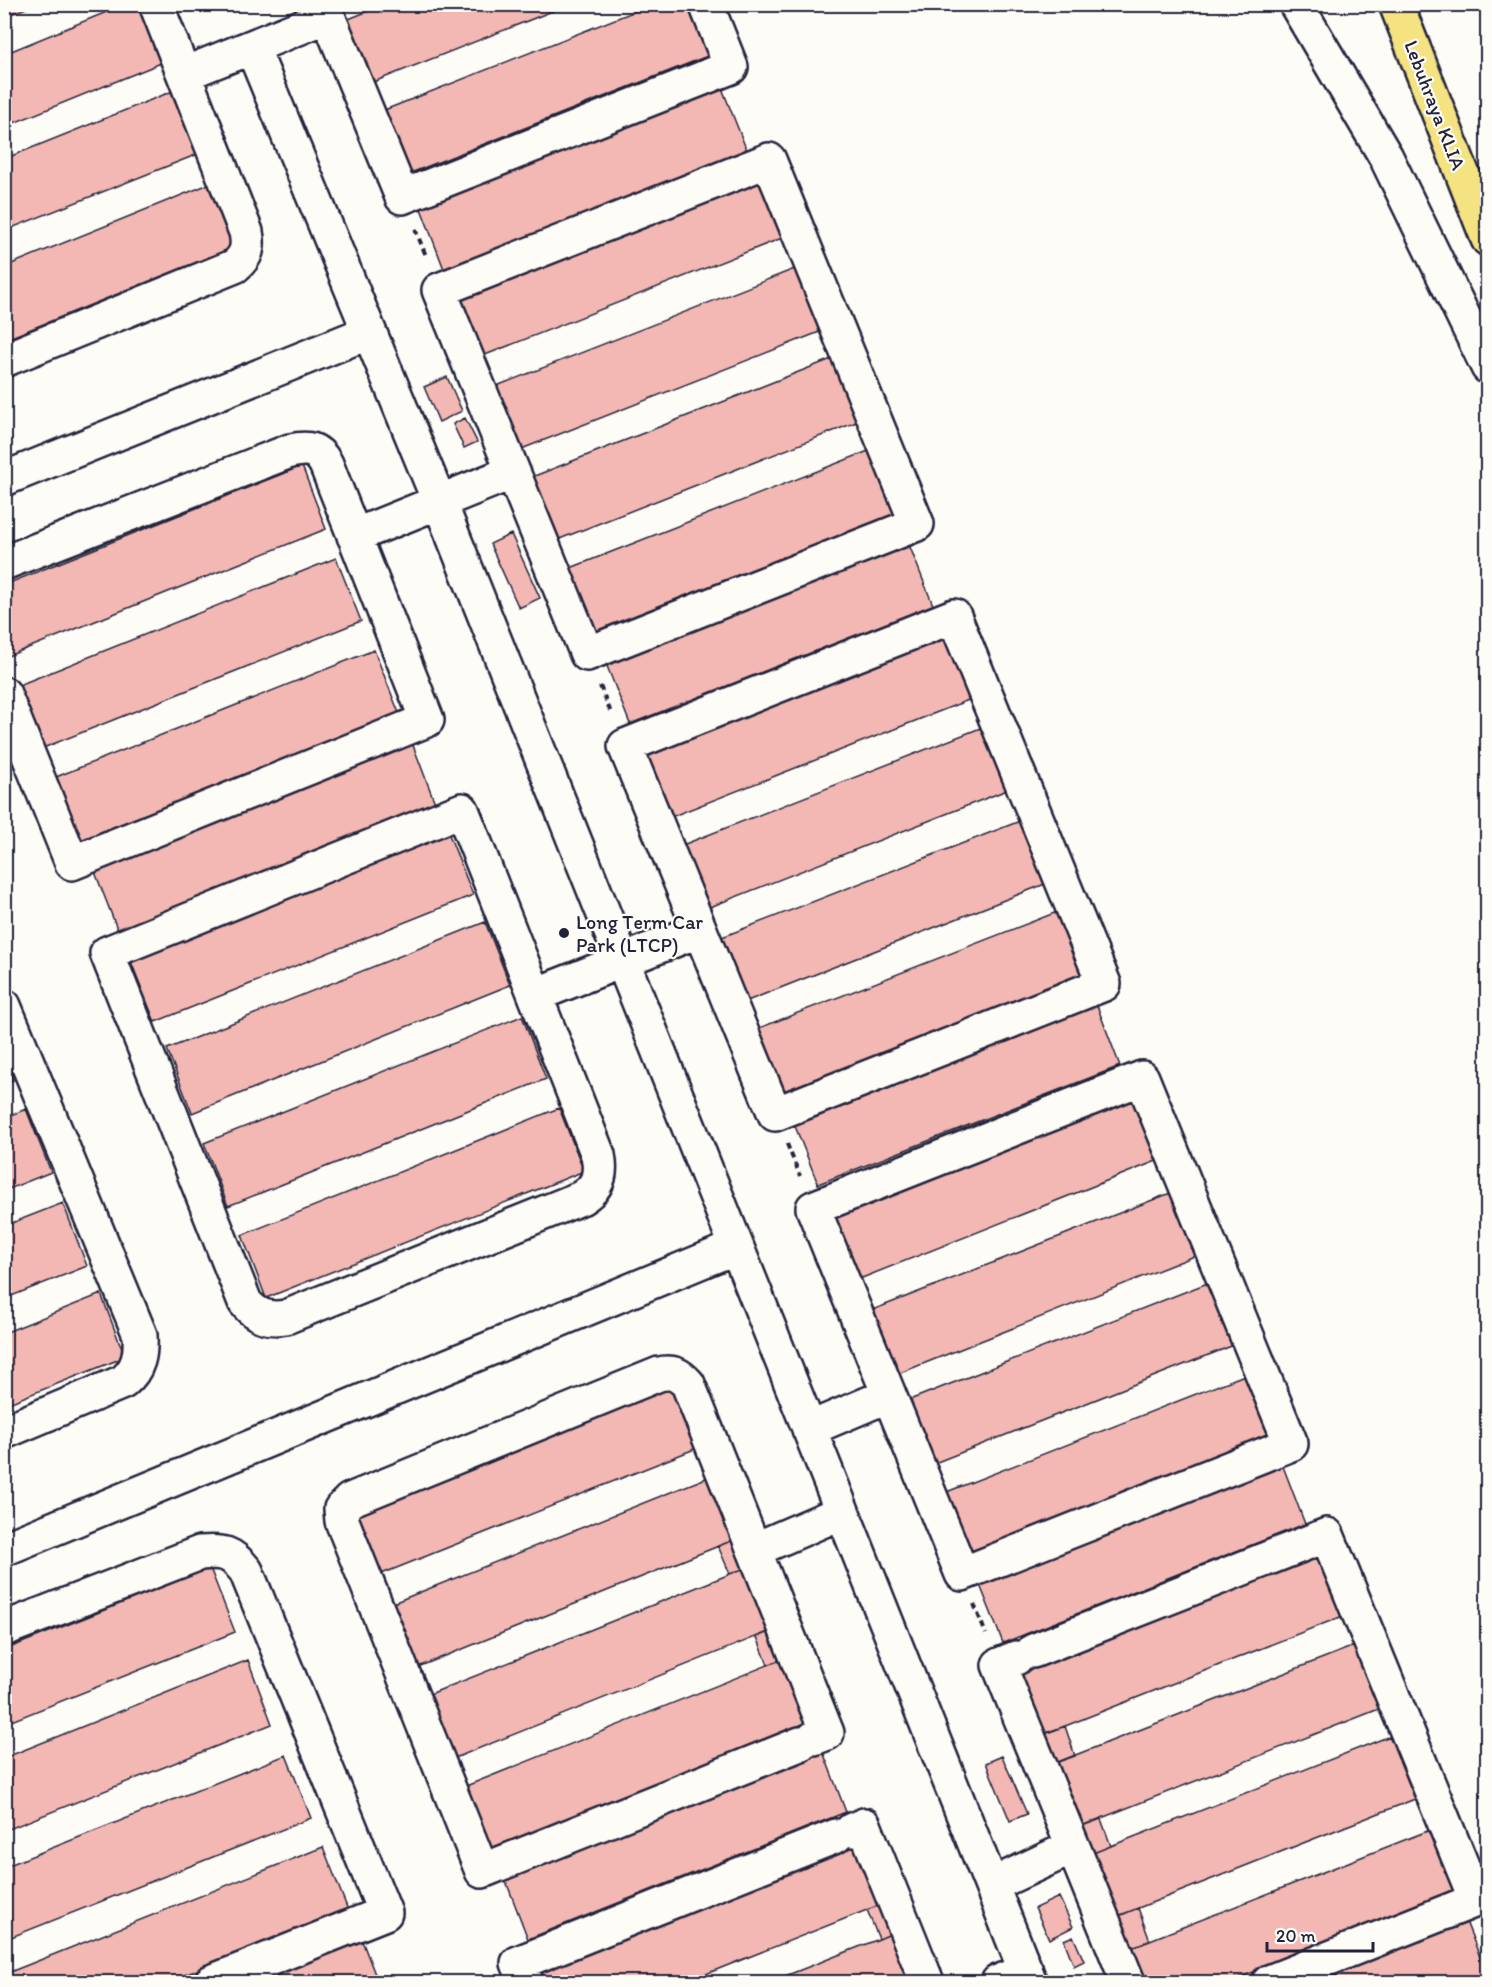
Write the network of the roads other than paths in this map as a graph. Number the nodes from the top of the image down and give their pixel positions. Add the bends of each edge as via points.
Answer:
1 (156, 4) edge
2 (706, 4) edge
3 (1296, 4) edge
4 (1396, 4) edge
5 (325, 10) edge
6 (252, 47) junction
7 (183, 74) junction
8 (1488, 239) edge
9 (369, 332) junction
10 (4, 360) edge
11 (1488, 367) edge
12 (513, 472) junction
13 (4, 479) edge
14 (439, 501) junction
15 (354, 536) junction
16 (4, 563) edge
17 (4, 693) edge
18 (700, 930) junction
19 (624, 960) junction
20 (535, 995) junction
21 (4, 1006) edge
22 (736, 1247) junction
23 (889, 1395) junction
24 (809, 1429) junction
25 (4, 1432) edge
26 (842, 1512) junction
27 (4, 1549) edge
28 (754, 1550) junction
29 (4, 1629) edge
30 (1073, 1847) junction
31 (992, 1885) junction
32 (1018, 1979) edge
33 (210, 1983) edge
34 (526, 1983) edge
35 (927, 1983) edge
36 (1128, 1983) edge
37 (1269, 1983) edge

1 - 7 street
2 - 5 street via 731,67 402,197
3 - 11 street via 1386,157
4 - 8 main road, Lebuhraya KLIA
5 - 6 street
6 - 7 street
6 - 9 street
7 - 10 street via 246,232 247,251 242,260
9 - 13 street
9 - 14 street
12 - 12 street via 440,290 769,160 917,524 588,654
12 - 14 street
14 - 15 street
14 - 19 street
15 - 16 street via 320,455 300,449
15 - 17 street via 427,720 72,863
18 - 18 street via 625,746 954,616 1104,984 775,1114
18 - 19 street
19 - 20 street
19 - 22 street
20 - 20 street via 598,1155 601,1167 591,1192 274,1319 261,1316 245,1302 107,953 462,810
21 - 25 street via 140,1335 141,1350 133,1374 123,1382
22 - 24 street
22 - 27 street
23 - 23 street via 813,1208 1142,1078 1290,1444 962,1574
23 - 24 street
24 - 26 street
26 - 28 street
26 - 31 street
28 - 28 street via 827,1733 482,1871 340,1515 341,1509 350,1500 667,1372 688,1383
29 - 33 street via 200,1553 227,1553 246,1571 385,1913
30 - 31 street
30 - 36 street
30 - 37 street via 1016,1658 1327,1535 1476,1900
31 - 32 street
34 - 35 street via 518,1963 864,1825

